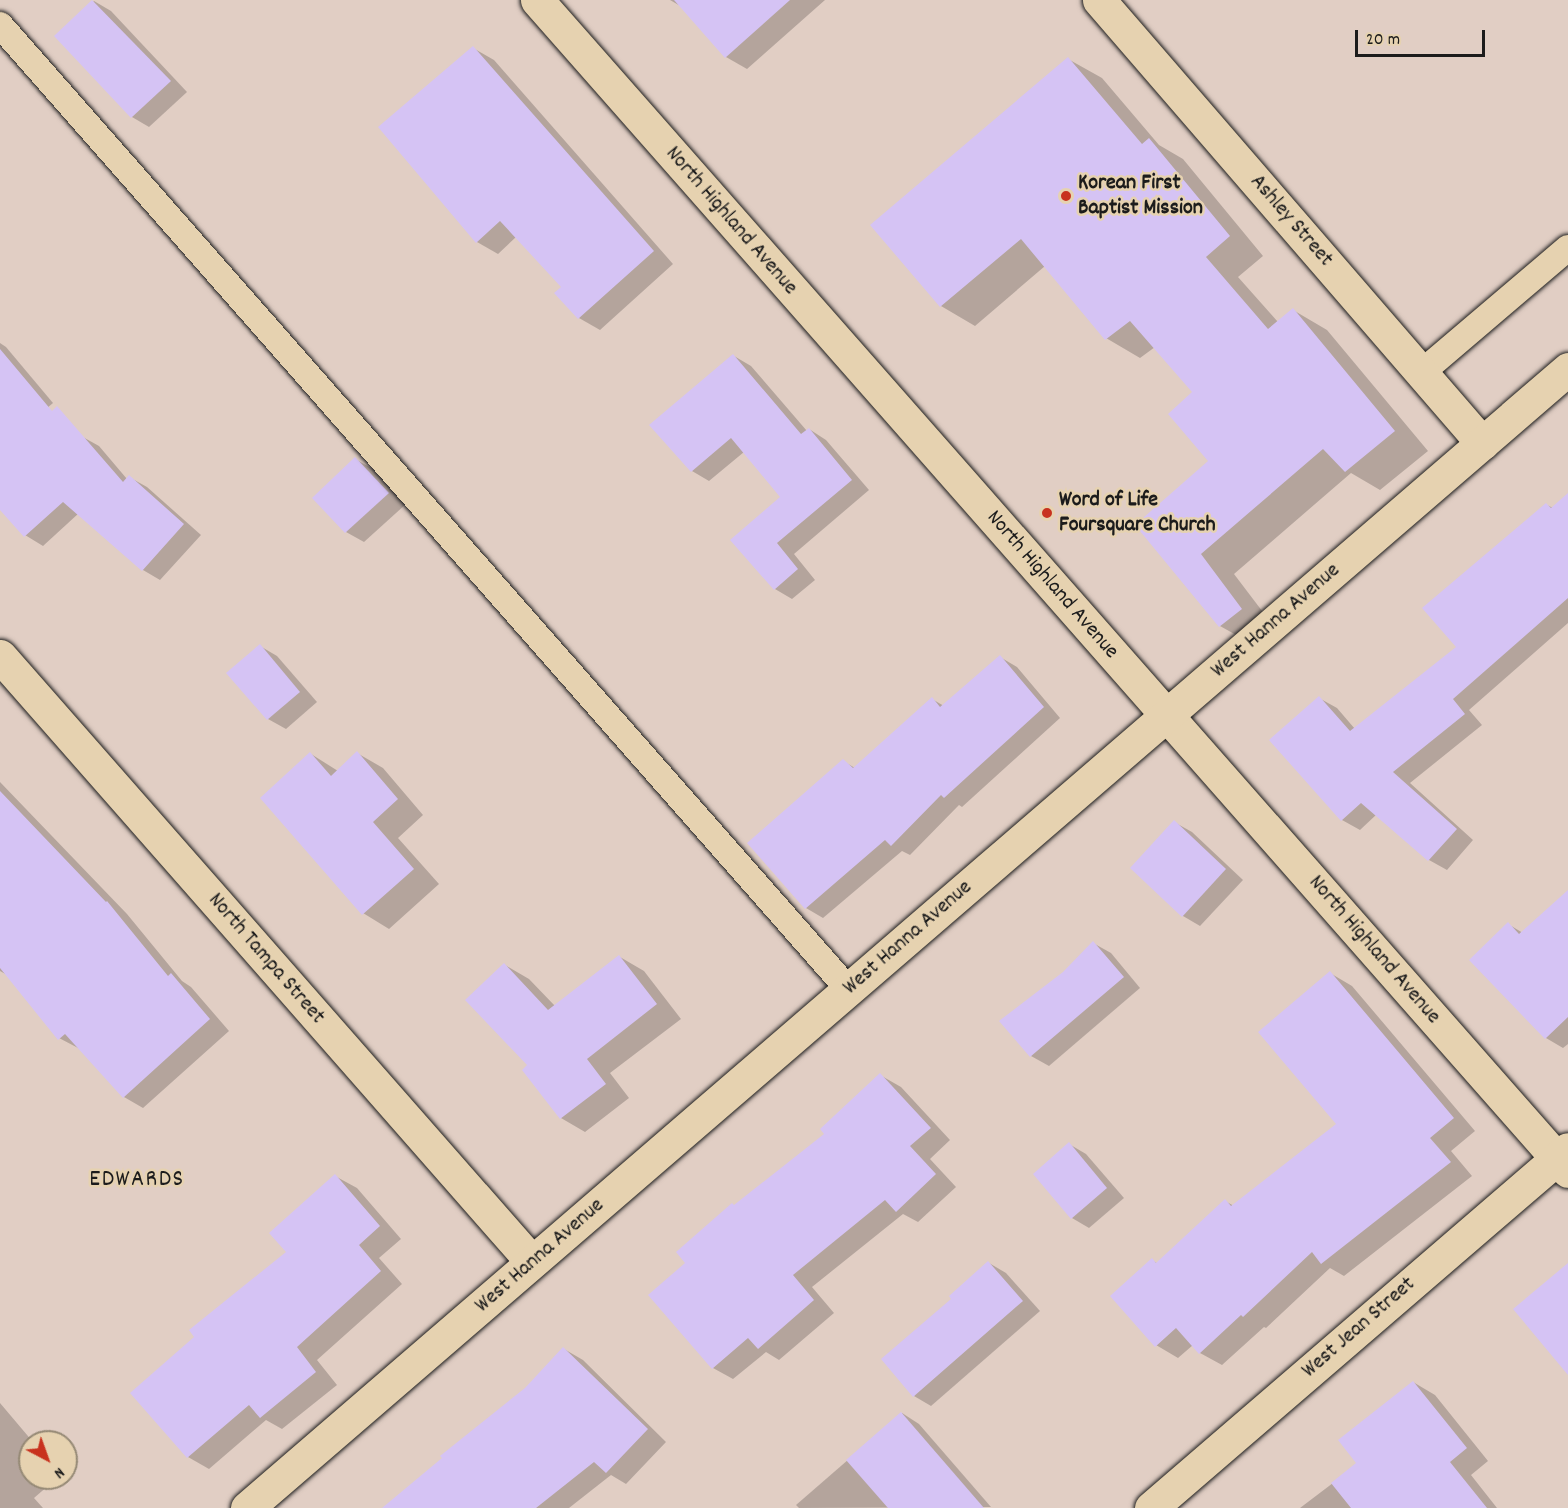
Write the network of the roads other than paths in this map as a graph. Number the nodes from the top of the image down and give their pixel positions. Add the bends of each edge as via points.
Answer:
1 (537, 0) edge
2 (1099, 0) edge
3 (0, 25) edge
4 (1568, 248) edge
5 (1568, 369) edge
6 (1421, 373) junction
7 (1482, 443) junction
8 (0, 656) edge
9 (1167, 715) junction
10 (848, 989) junction
11 (1564, 1159) edge
12 (532, 1262) junction
13 (248, 1508) edge
14 (1151, 1508) edge

1 - 9 street, North Highland Avenue
2 - 6 street, Ashley Street
3 - 10 lane
4 - 6 lane
5 - 7 street, West Hanna Avenue
6 - 7 street, Ashley Street
7 - 9 street, West Hanna Avenue
8 - 12 street, North Tampa Street
9 - 10 street, West Hanna Avenue
9 - 11 street, North Highland Avenue
10 - 12 street, West Hanna Avenue
11 - 14 street, West Jean Street
12 - 13 street, West Hanna Avenue

